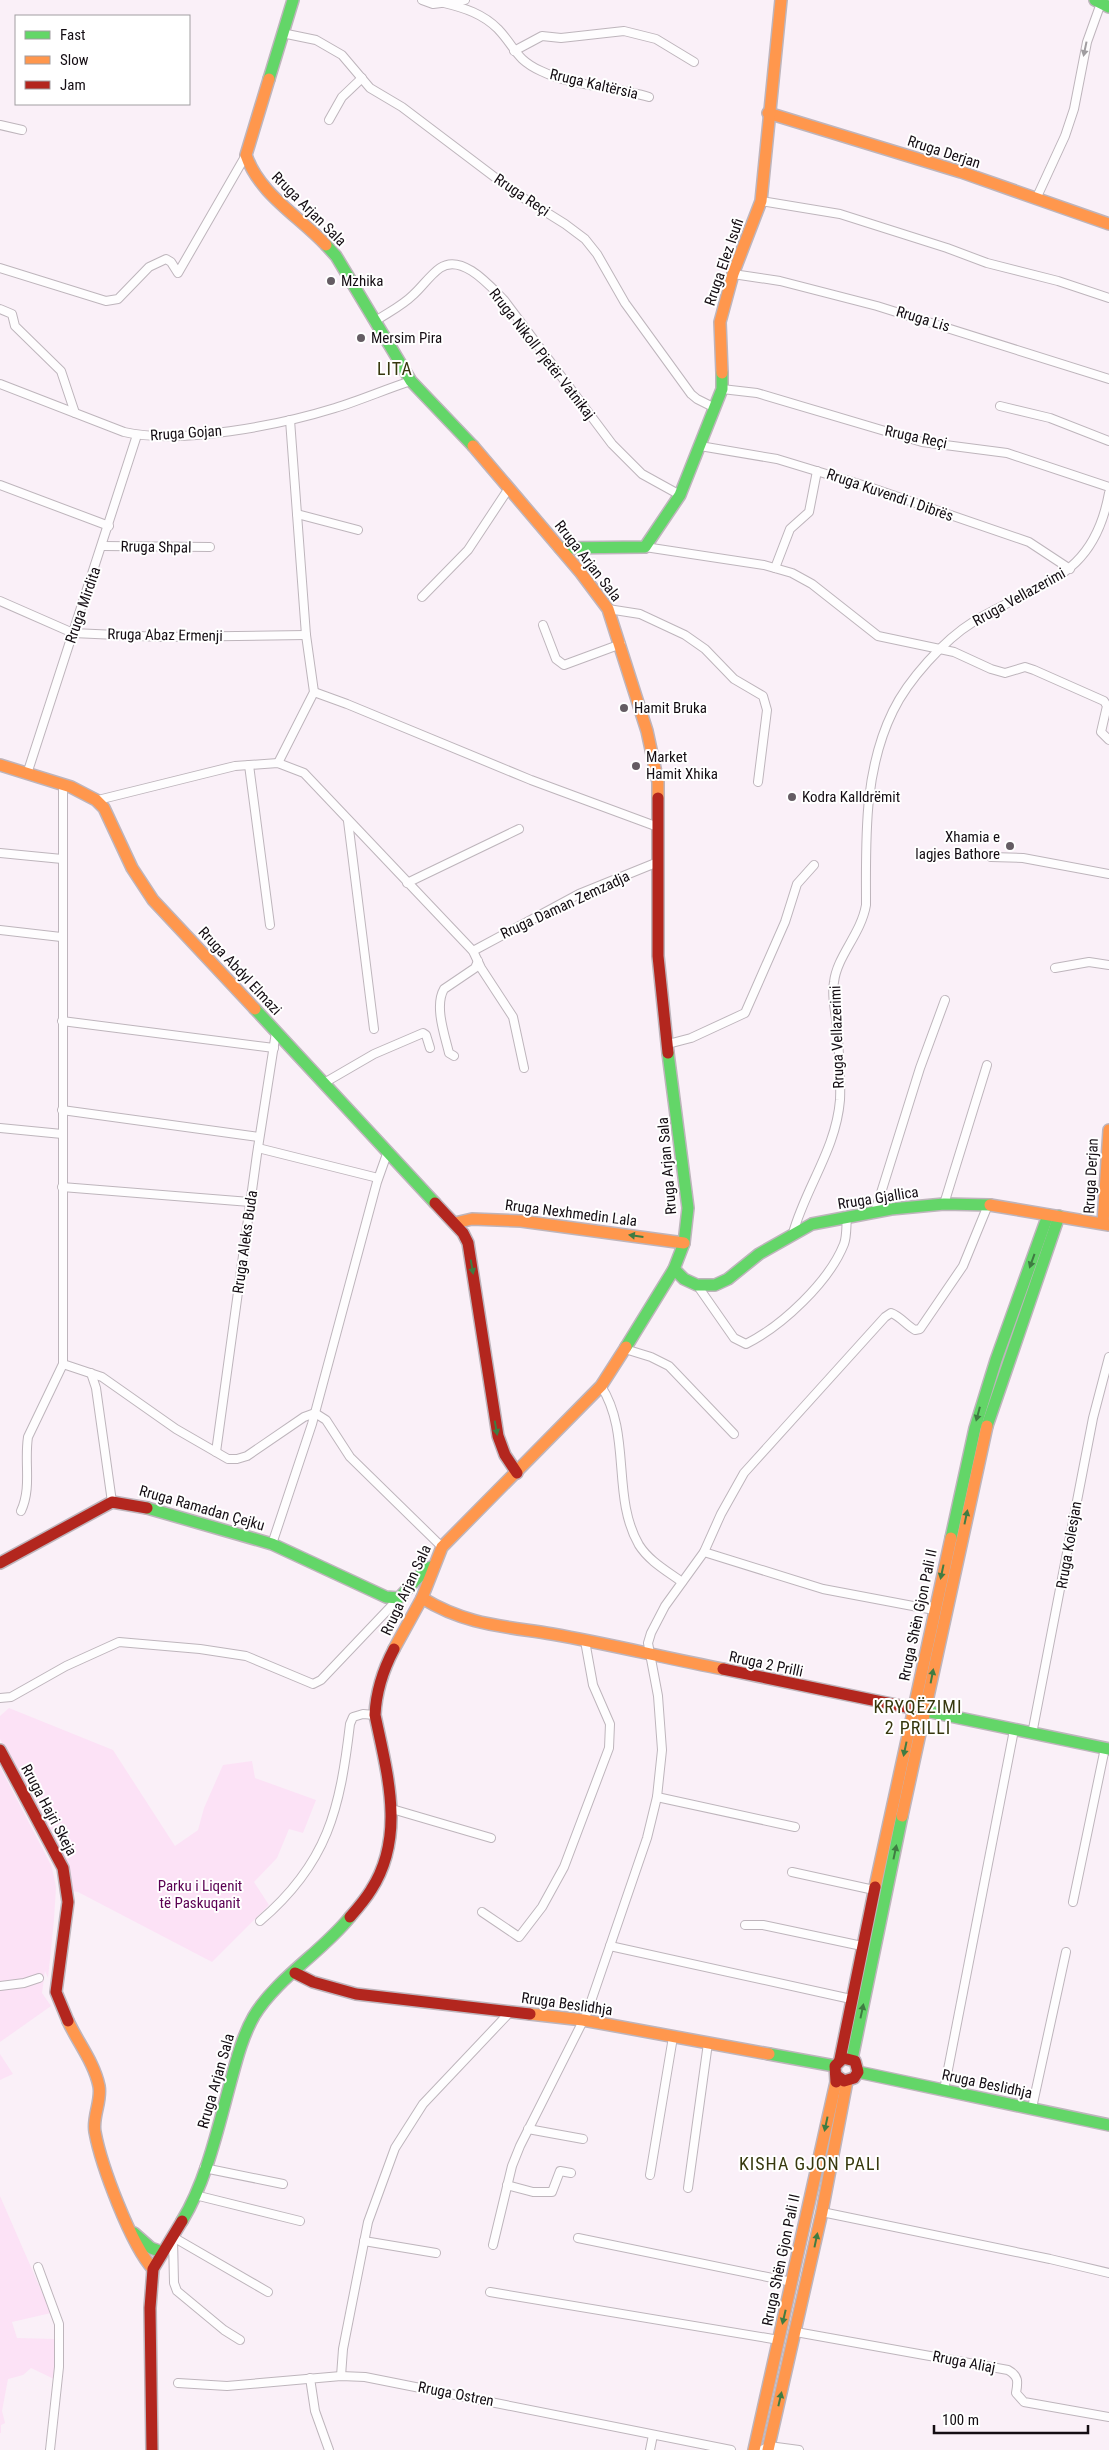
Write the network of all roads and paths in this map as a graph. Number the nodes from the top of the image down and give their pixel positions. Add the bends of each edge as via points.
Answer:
1 (293, 0) edge
2 (422, 0) edge
3 (465, 0) edge
4 (781, 0) edge
5 (444, 3) junction
6 (1102, 3) edge
7 (282, 33) junction
8 (514, 52) junction
9 (694, 62) dead end
10 (362, 78) junction
11 (649, 98) dead end
12 (768, 113) junction
13 (328, 120) dead end
14 (0, 125) edge
15 (22, 130) dead end
16 (246, 155) junction
17 (1036, 199) junction
18 (761, 201) junction
19 (1109, 224) edge
20 (0, 268) edge
21 (733, 274) junction
22 (1109, 298) edge
23 (0, 309) edge
24 (374, 322) junction
25 (1109, 378) edge
26 (411, 381) junction
27 (0, 384) edge
28 (722, 390) junction
29 (1000, 406) dead end
30 (715, 408) junction
31 (75, 413) junction
32 (290, 420) junction
33 (138, 435) junction
34 (1109, 441) edge
35 (700, 446) junction
36 (817, 471) junction
37 (0, 485) edge
38 (1109, 487) edge
39 (509, 488) junction
40 (1109, 493) edge
41 (680, 495) junction
42 (297, 514) junction
43 (109, 526) junction
44 (358, 530) dead end
45 (103, 546) junction
46 (210, 547) dead end
47 (644, 547) junction
48 (560, 548) junction
49 (775, 568) junction
50 (1070, 569) junction
51 (422, 597) dead end
52 (0, 601) edge
53 (608, 608) junction
54 (543, 626) dead end
55 (73, 633) junction
56 (306, 634) junction
57 (621, 644) junction
58 (940, 649) junction
59 (314, 692) junction
60 (1109, 740) edge
61 (278, 763) junction
62 (0, 765) edge
63 (249, 765) junction
64 (27, 774) junction
65 (758, 782) dead end
66 (63, 786) junction
67 (98, 800) junction
68 (348, 821) junction
69 (658, 827) junction
70 (519, 829) dead end
71 (0, 853) edge
72 (991, 857) dead end
73 (62, 859) junction
74 (658, 862) junction
75 (814, 865) dead end
76 (1109, 874) edge
77 (407, 883) junction
78 (270, 925) dead end
79 (0, 930) edge
80 (61, 937) junction
81 (473, 951) junction
82 (478, 961) junction
83 (1109, 965) edge
84 (1055, 968) dead end
85 (945, 1000) dead end
86 (62, 1020) junction
87 (374, 1029) dead end
88 (276, 1032) junction
89 (668, 1044) junction
90 (274, 1048) junction
91 (430, 1048) dead end
92 (454, 1056) dead end
93 (987, 1065) dead end
94 (524, 1068) dead end
95 (324, 1083) junction
96 (62, 1110) junction
97 (0, 1128) edge
98 (1109, 1130) edge
99 (62, 1134) junction
100 (260, 1137) junction
101 (258, 1148) junction
102 (388, 1151) junction
103 (378, 1178) junction
104 (62, 1187) junction
105 (250, 1202) junction
106 (944, 1204) junction
107 (988, 1205) junction
108 (875, 1212) junction
109 (1054, 1215) junction
110 (847, 1217) junction
111 (455, 1223) junction
112 (1106, 1224) edge
113 (793, 1233) junction
114 (684, 1243) junction
115 (674, 1268) junction
116 (697, 1285) junction
117 (625, 1349) junction
118 (1109, 1357) edge
119 (63, 1364) junction
120 (91, 1373) junction
121 (601, 1386) junction
122 (315, 1413) junction
123 (734, 1434) dead end
124 (216, 1452) junction
125 (517, 1473) junction
126 (112, 1502) junction
127 (21, 1511) dead end
128 (272, 1544) junction
129 (442, 1547) junction
130 (704, 1552) junction
131 (0, 1563) edge
132 (434, 1566) junction
133 (682, 1582) junction
134 (399, 1598) junction
135 (422, 1598) junction
136 (934, 1610) junction
137 (585, 1642) junction
138 (650, 1656) junction
139 (0, 1698) edge
140 (919, 1711) junction
141 (375, 1715) junction
142 (1014, 1730) junction
143 (1032, 1734) junction
144 (1107, 1749) edge
145 (0, 1750) edge
146 (657, 1797) junction
147 (392, 1809) junction
148 (795, 1827) dead end
149 (491, 1838) dead end
150 (792, 1872) dead end
151 (874, 1890) junction
152 (1073, 1902) dead end
153 (482, 1912) dead end
154 (260, 1920) dead end
155 (745, 1925) dead end
156 (610, 1946) junction
157 (862, 1946) junction
158 (1066, 1952) dead end
159 (295, 1974) junction
160 (39, 1978) dead end
161 (0, 1986) edge
162 (851, 2000) junction
163 (511, 2011) junction
164 (583, 2020) junction
165 (673, 2037) junction
166 (708, 2044) junction
167 (842, 2069) junction
168 (944, 2090) junction
169 (1032, 2108) junction
170 (1109, 2124) edge
171 (528, 2129) junction
172 (584, 2139) dead end
173 (204, 2168) junction
174 (571, 2173) dead end
175 (650, 2175) dead end
176 (283, 2184) dead end
177 (507, 2186) junction
178 (688, 2188) dead end
179 (194, 2195) junction
180 (822, 2212) junction
181 (300, 2221) dead end
182 (130, 2228) junction
183 (173, 2237) junction
184 (578, 2238) dead end
185 (364, 2241) junction
186 (493, 2245) dead end
187 (162, 2252) junction
188 (436, 2253) dead end
189 (38, 2267) dead end
190 (153, 2269) junction
191 (1109, 2273) edge
192 (792, 2282) junction
193 (268, 2292) dead end
194 (490, 2292) dead end
195 (796, 2332) junction
196 (240, 2340) dead end
197 (779, 2340) junction
198 (341, 2376) junction
199 (310, 2378) junction
200 (178, 2383) dead end
201 (1109, 2417) edge
202 (653, 2435) junction
203 (766, 2449) edge
204 (50, 2450) edge
205 (152, 2450) edge
206 (329, 2450) edge
207 (650, 2450) edge
208 (731, 2450) edge
209 (754, 2450) edge
210 (799, 2450) edge

1 - 7 street
2 - 5 street
3 - 5 street
4 - 12 street, Rruga Elez Isufi
5 - 8 street, Rruga Kaltërsia via 466,8 489,21
6 -> 17 street via 1087,42 1066,136
7 - 10 street, Rruga Reçi via 316,40 330,47 342,55
7 - 16 street
8 - 9 street via 542,36 561,38 624,31 656,39
8 - 11 street, Rruga Kaltërsia via 527,64 561,79
10 - 13 street via 342,98
10 - 30 street, Rruga Reçi via 370,88 402,107 517,194 585,239 625,303 691,394
12 - 17 street, Rruga Derjan via 961,172
12 - 18 street, Rruga Elez Isufi
14 - 15 street
16 - 20 street via 178,273 166,259 149,267 118,300 106,302
16 - 24 street, Rruga Arjan Sala via 264,189 310,228 336,256
17 - 19 street, Rruga Derjan
18 - 21 street, Rruga Elez Isufi
18 - 22 street via 840,214 987,263
21 - 25 street, Rruga Lis via 780,281 877,306
21 - 28 street, Rruga Elez Isufi via 720,322
23 - 31 street via 12,314 15,326 61,371
24 - 26 street, Rruga Arjan Sala
24 - 41 street, Rruga Nikoll Pjetër Vatnikaj via 411,297 438,269 453,263 462,266 504,300 587,413 628,462 642,474
26 - 32 street, Rruga Gojan
26 - 39 street, Rruga Arjan Sala
27 - 31 street, Rruga Gojan
28 - 30 street, Rruga Elez Isufi
28 - 38 street, Rruga Reçi via 757,394 922,442 1006,453
29 - 34 street via 1050,418
30 - 35 street, Rruga Elez Isufi
31 - 33 street, Rruga Gojan
32 - 33 street, Rruga Gojan via 203,435
32 - 42 street
33 - 43 street, Rruga Mirdita
35 - 36 street, Rruga Kuvendi I Dibrës via 748,453
35 - 41 street, Rruga Elez Isufi
36 - 49 street via 809,512 790,529
36 - 50 street, Rruga Kuvendi I Dibrës via 1029,542
37 - 43 street
39 - 48 street, Rruga Arjan Sala
39 - 51 street via 468,550
40 - 50 street, Rruga Vellazerimi via 1102,523
41 - 47 street, Rruga Elez Isufi
42 - 44 street
42 - 56 street
43 - 45 street, Rruga Mirdita
45 - 46 street, Rruga Shpal
45 - 55 street, Rruga Mirdita
47 - 48 street
47 - 49 street
48 - 53 street, Rruga Arjan Sala
49 - 58 street via 812,584 878,636
50 - 58 street, Rruga Vellazerimi via 1056,580 971,623
52 - 55 street, Rruga Abaz Ermenji
53 - 57 street, Rruga Arjan Sala
53 - 65 street via 640,614 685,635 705,649 734,679 763,696 767,710
54 - 57 street via 556,659 564,665
55 - 56 street, Rruga Abaz Ermenji via 161,637
55 - 64 street, Rruga Mirdita
56 - 59 street
57 - 69 street, Rruga Arjan Sala via 653,754 658,782
58 - 60 street via 998,671 1034,670 1104,700 1108,706 1101,732
58 - 113 street, Rruga Vellazerimi via 901,696 892,712 874,767 868,812 866,905 863,921 834,982 840,1100 837,1120 826,1158
59 - 61 street
59 - 69 street via 531,780
61 - 63 street
61 - 68 street via 304,773
62 - 64 street
63 - 67 street
63 - 78 street
64 - 66 street
66 - 67 street
66 - 73 street
67 - 88 street, Rruga Abdyl Elmazi via 132,868 153,900
68 - 77 street
68 - 87 street
69 - 74 street, Rruga Arjan Sala
70 - 77 street
71 - 73 street
72 - 76 street via 1032,859
73 - 80 street
74 - 81 street, Rruga Daman Zemzadja via 579,894
74 - 89 street, Rruga Arjan Sala via 658,956
75 - 89 street via 797,884 785,922 745,1013 691,1038
77 - 81 street
79 - 80 street
80 - 86 street
81 - 82 street
82 - 92 street via 475,968 444,989 441,995 448,1053
82 - 94 street via 513,1017
83 - 84 street via 1089,962
85 - 108 street
86 - 90 street
86 - 96 street
88 - 90 street, Rruga Aleks Buda
88 - 95 street, Rruga Abdyl Elmazi
89 - 114 street, Rruga Arjan Sala via 686,1180 688,1208
90 - 100 street, Rruga Aleks Buda
91 - 95 street via 423,1033 374,1054
93 - 106 street
95 - 102 street, Rruga Abdyl Elmazi
96 - 99 street
96 - 100 street
97 - 99 street
98 - 112 street, Rruga Derjan
99 - 104 street
100 - 101 street, Rruga Aleks Buda
101 - 103 street
101 - 105 street, Rruga Aleks Buda
102 - 103 street
102 - 111 street, Rruga Abdyl Elmazi
103 - 122 street
104 - 105 street
104 - 119 street
105 - 124 street, Rruga Aleks Buda
106 - 107 street, Rruga Gjallica
106 - 108 street, Rruga Gjallica
107 - 109 street, Rruga Gjallica
107 - 130 street via 963,1266 920,1329 915,1330 890,1313 885,1317 744,1472
108 - 110 street, Rruga Gjallica
109 - 112 street, Rruga Gjallica
109 -> 136 street, Rruga Shën Gjon Pali II via 983,1396
140 -> 109 street, Rruga Shën Gjon Pali II via 986,1429
110 - 113 street, Rruga Gjallica via 812,1224
110 - 116 street via 841,1251 814,1289 795,1308 746,1344 734,1338
114 -> 111 street, Rruga Nexhmedin Lala via 501,1220 472,1219
111 -> 125 street, Rruga Abdyl Elmazi via 468,1243 498,1436
113 - 116 street, Rruga Gjallica via 728,1279 715,1285
114 - 115 street, Rruga Arjan Sala
115 - 116 street via 684,1279
115 - 117 street, Rruga Arjan Sala
117 - 121 street, Rruga Arjan Sala
117 - 123 street via 669,1366
118 - 143 street, Rruga Kolesjan via 1092,1418
119 - 120 street
119 - 127 street via 28,1437 27,1497
120 - 124 street
120 - 126 street via 96,1388
121 - 125 street, Rruga Arjan Sala
121 - 133 street via 610,1403 616,1427 625,1498 633,1531 646,1555
122 - 124 street via 237,1460
122 - 128 street
122 - 129 street via 326,1420 350,1457
125 - 129 street, Rruga Arjan Sala
126 - 128 street, Rruga Ramadan Çejku via 162,1511
126 - 131 street
128 - 134 street, Rruga Ramadan Çejku via 386,1597
129 - 132 street, Rruga Arjan Sala
130 - 133 street
130 - 136 street via 823,1589
132 - 134 street via 426,1569
132 - 135 street, Rruga Arjan Sala
133 - 138 street via 651,1633 648,1643
134 - 139 street via 321,1680 312,1684 246,1656 119,1642 66,1666 12,1697
135 - 137 street, Rruga 2 Prilli via 462,1620
135 - 141 street, Rruga Arjan Sala via 386,1665
136 - 140 street, Rruga Shën Gjon Pali II
137 - 138 street, Rruga 2 Prilli
137 - 153 street via 593,1685 612,1735 602,1768 564,1867 542,1907 519,1937
138 - 140 street, Rruga 2 Prilli
138 - 146 street via 661,1722
140 - 142 street, Rruga 2 Prilli
140 -> 151 street, Rruga Shën Gjon Pali II
167 -> 140 street, Rruga Shën Gjon Pali II
141 - 147 street, Rruga Arjan Sala
141 - 154 street via 353,1717 343,1780 321,1847 289,1895
142 - 143 street, Rruga 2 Prilli
142 - 168 street
143 - 144 street, Rruga 2 Prilli
144 - 152 street
145 - 182 street, Rruga Hajri Skeja via 63,1868 68,1902 56,1992 94,2067 100,2088 94,2130 106,2172
146 - 148 street
146 - 156 street via 634,1880
147 - 149 street
147 - 159 street, Rruga Arjan Sala via 388,1852 371,1891
150 - 151 street
151 - 157 street, Rruga Shën Gjon Pali II
155 - 157 street via 763,1925
156 - 162 street
156 - 164 street
157 - 162 street, Rruga Shën Gjon Pali II
158 - 169 street
159 - 163 street, Rruga Beslidhja via 356,1994
159 - 173 street, Rruga Arjan Sala via 260,2007 245,2033
160 - 161 street
162 - 167 street, Rruga Shën Gjon Pali II
163 - 164 street, Rruga Beslidhja
163 - 185 street via 441,2084 407,2125 384,2174
164 - 165 street, Rruga Beslidhja
164 - 171 street
165 - 166 street, Rruga Beslidhja
165 - 175 street
166 - 167 street, Rruga Beslidhja
166 - 178 street
167 - 168 street, Rruga Beslidhja via 854,2078 858,2072
167 - 180 street, Rruga Shën Gjon Pali II
167 -> 192 street, Rruga Shën Gjon Pali II
168 - 169 street, Rruga Beslidhja
169 - 170 street, Rruga Beslidhja
171 - 172 street
171 - 177 street via 514,2159
173 - 176 street
173 - 179 street, Rruga Arjan Sala
174 - 177 street via 560,2171 552,2192 532,2192
177 - 186 street
179 - 181 street
179 - 183 street, Rruga Arjan Sala
180 - 191 street
195 -> 180 street, Rruga Shën Gjon Pali II
182 - 187 street, Rruga Hajri Skeja via 151,2248
182 - 190 street, Rruga Hajri Skeja via 144,2259
183 - 187 street, Rruga Arjan Sala
183 - 193 street
183 - 196 street via 177,2291
184 - 192 street
185 - 188 street
185 - 198 street via 343,2349
187 - 190 street, Rruga Arjan Sala
189 - 204 street via 59,2324 59,2367
190 - 205 street, Rruga Arjan Sala via 150,2308
192 -> 197 street, Rruga Shën Gjon Pali II
194 - 197 street
195 - 201 street, Rruga Aliaj via 1008,2370 1015,2374 1018,2381 1016,2393 1024,2402
203 -> 195 street, Rruga Shën Gjon Pali II
197 - 209 street, Rruga Shën Gjon Pali II
198 - 199 street, Rruga Ostren
198 - 202 street, Rruga Ostren via 427,2388
199 - 200 street, Rruga Ostren via 227,2386
199 - 206 street via 315,2411
202 - 207 street
202 - 208 street, Rruga Ostren
203 - 210 street

